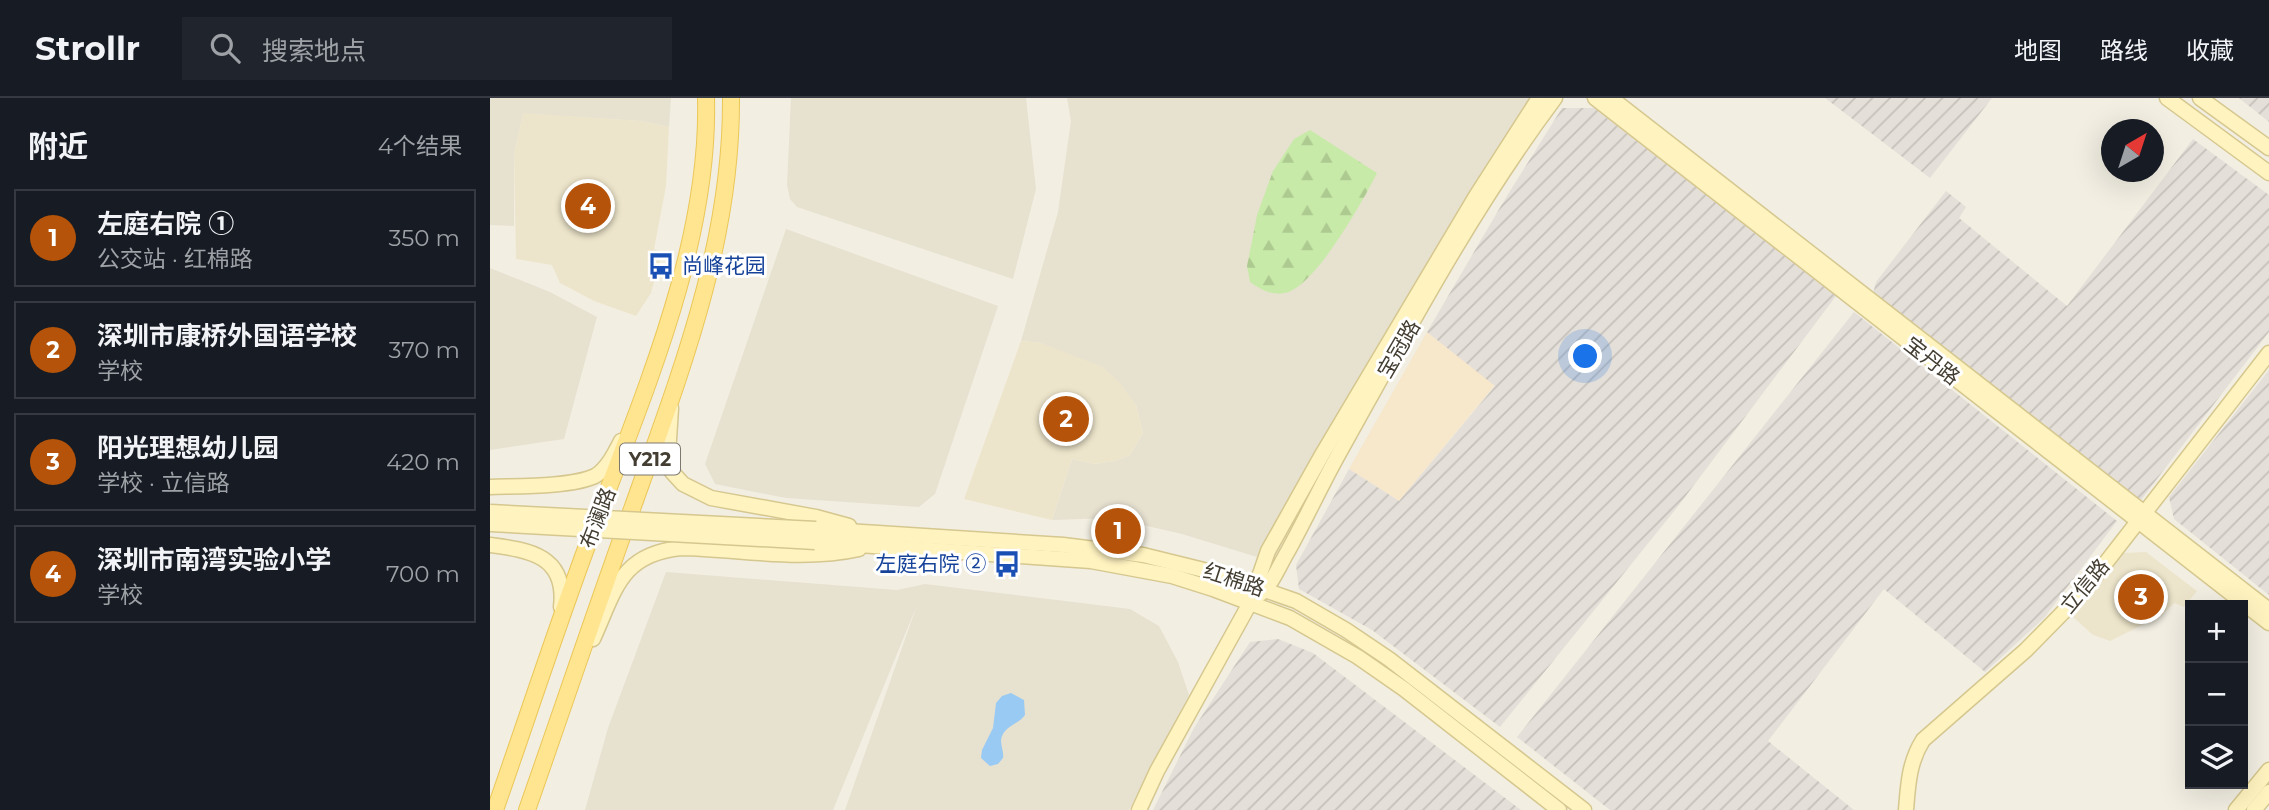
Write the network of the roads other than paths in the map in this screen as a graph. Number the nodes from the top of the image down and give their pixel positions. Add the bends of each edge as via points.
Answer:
1 (706, 98) edge
2 (731, 98) edge
3 (1539, 98) edge
4 (1555, 98) edge
5 (1595, 98) edge
6 (1611, 98) edge
7 (2167, 98) edge
8 (2200, 98) edge
9 (2269, 148) edge
10 (2269, 173) edge
11 (2269, 353) edge
12 (646, 393) junction
13 (672, 397) junction
14 (490, 487) edge
15 (490, 512) edge
16 (2141, 517) junction
17 (490, 524) edge
18 (816, 535) junction
19 (874, 539) junction
20 (490, 545) edge
21 (1260, 588) junction
22 (1250, 603) junction
23 (2269, 610) edge
24 (2269, 623) edge
25 (544, 672) junction
26 (571, 684) junction
27 (2269, 770) edge
28 (2269, 792) edge
29 (495, 810) edge
30 (527, 810) edge
31 (1139, 810) edge
32 (1559, 810) edge
33 (1584, 810) edge
34 (1906, 810) edge
35 (2236, 810) edge
36 (2254, 810) edge

1 - 12 main road, 布澜路 / Y212 via 698,193 683,275
2 - 13 main road, 布澜路 / Y212 via 726,196 709,281
3 - 21 street, 宝冠路 via 1323,453 1265,556
4 - 21 street, 宝冠路 via 1462,237 1311,510
5 - 16 street, 宝丹路
6 - 16 street, 宝丹路
7 - 10 street
8 - 9 street
11 - 16 street, 立信路
12 - 14 street via 612,457 595,476
12 - 25 main road, 布澜路 / Y212
13 - 19 street via 667,455 672,472 683,484 711,498 816,517
13 - 26 main road, 布澜路 / Y212
15 - 18 street, bridge
16 - 23 street, 宝丹路
16 - 24 street, 宝丹路
16 - 34 street, 立信路 via 2056,621 1923,740 1910,766
17 - 18 street, bridge
18 - 19 street, 红棉路
19 - 21 street, 红棉路 via 1118,551 1179,563
19 - 22 street, 红棉路 via 1131,566
19 - 26 street via 824,555 681,548 647,555 619,583
20 - 25 street via 532,552 558,575 561,606
21 - 22 street, 宝冠路
21 - 33 street, 红棉路 via 1296,601 1368,644
22 - 31 street, 宝冠路
22 - 32 street, 红棉路 via 1290,618 1358,657
25 - 29 main road, 布澜路 / Y212
26 - 30 main road, 布澜路 / Y212
27 - 35 street
28 - 36 street

